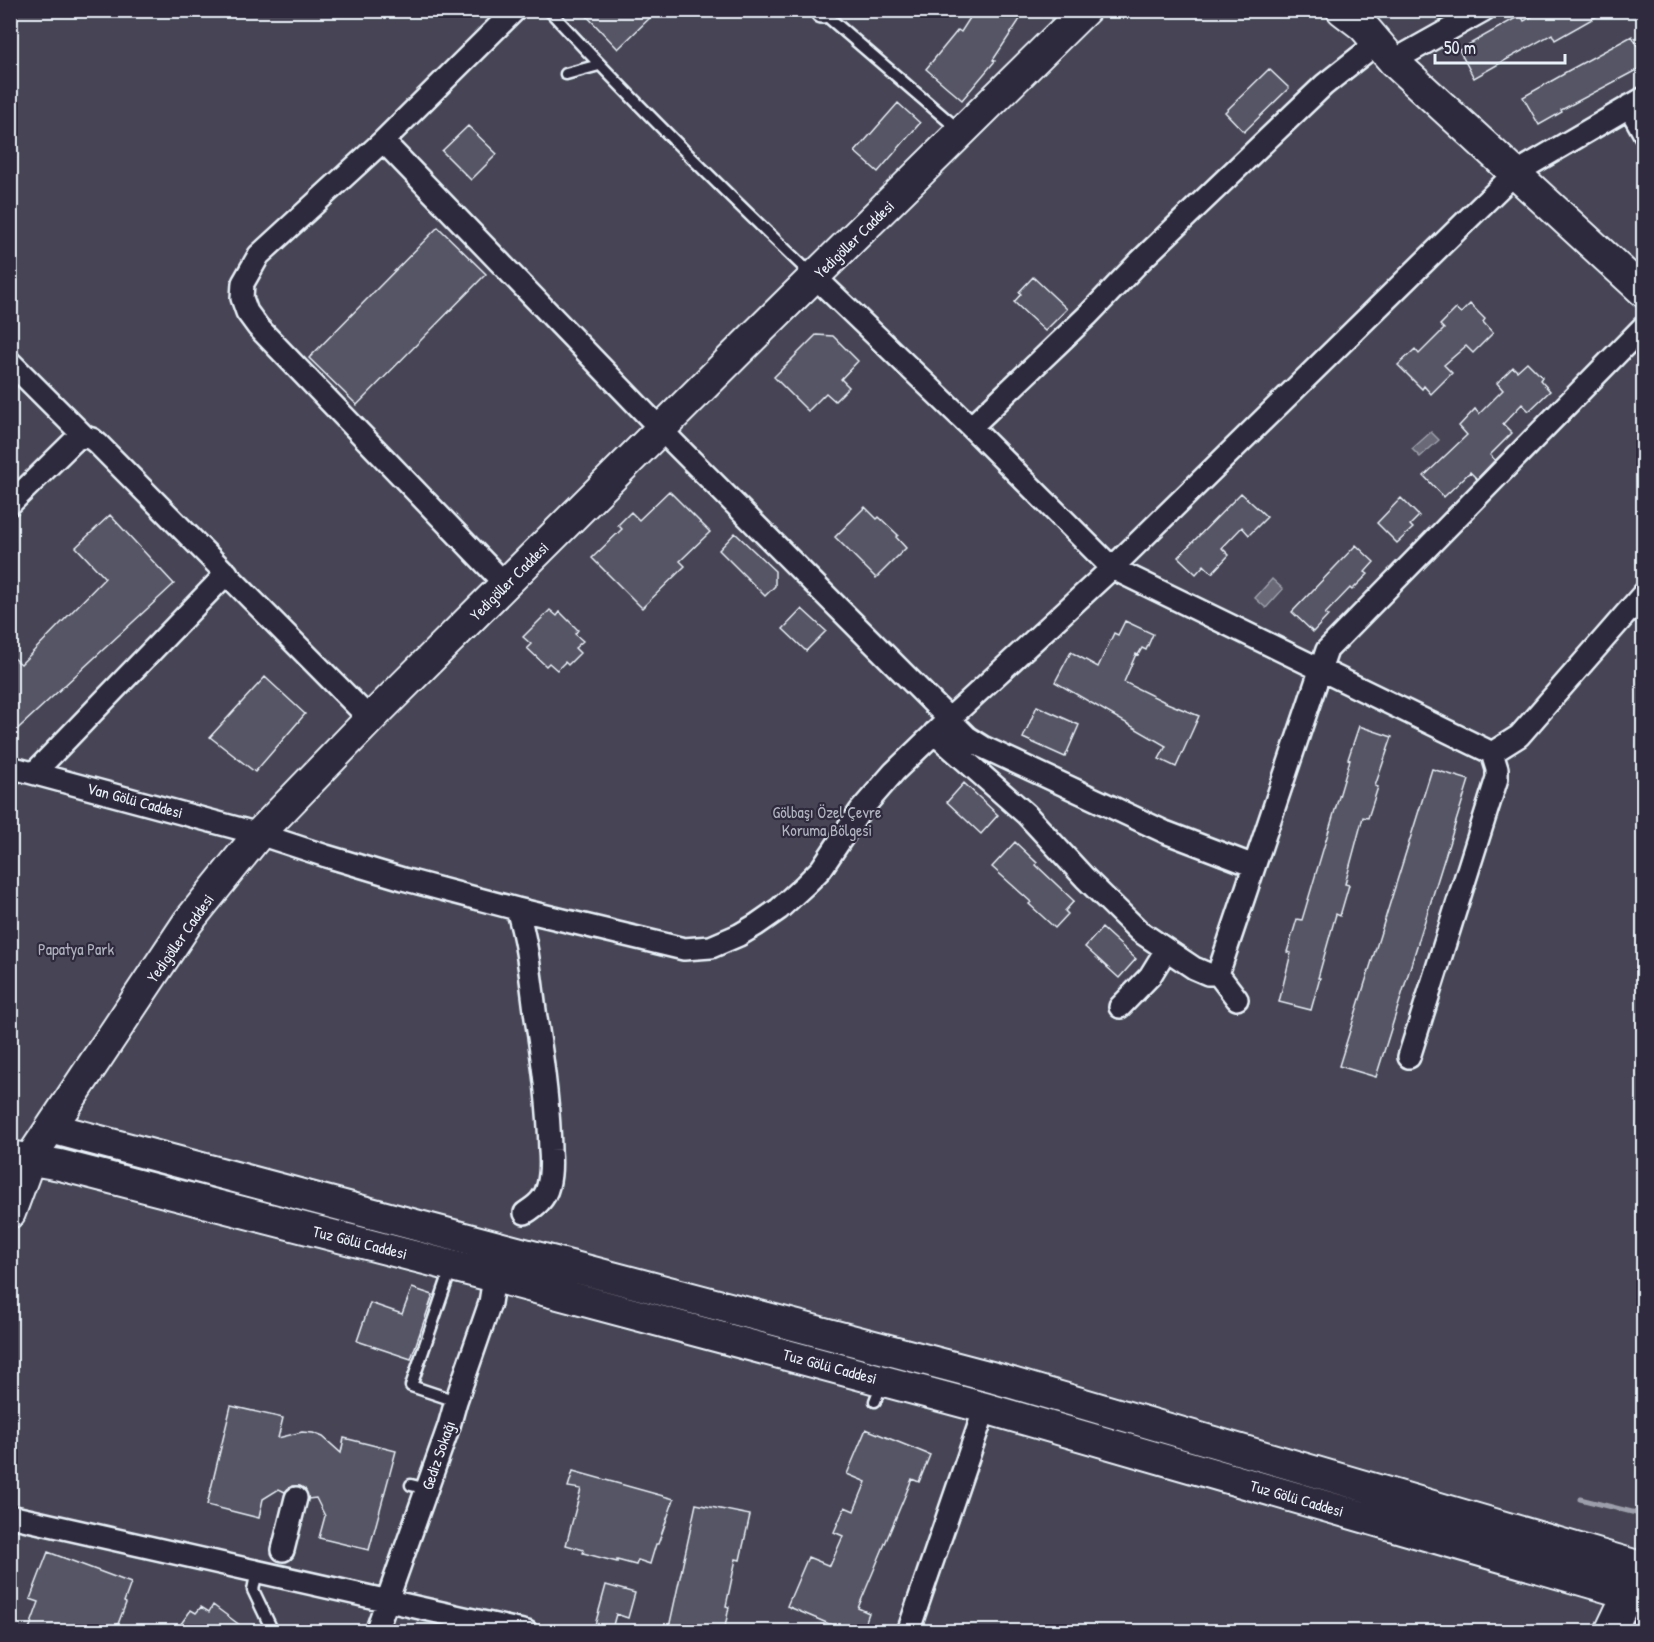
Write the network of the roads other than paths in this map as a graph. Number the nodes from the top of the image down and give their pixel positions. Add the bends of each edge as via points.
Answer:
1 (516, 10) edge
2 (549, 10) edge
3 (1085, 10) edge
4 (1484, 10) edge
5 (822, 11) edge
6 (1366, 30) edge
7 (599, 65) junction
8 (566, 74) dead end
9 (1636, 102) edge
10 (962, 133) junction
11 (1644, 133) edge
12 (383, 141) junction
13 (1514, 174) junction
14 (815, 277) junction
15 (1644, 292) edge
16 (1644, 326) edge
17 (10, 362) edge
18 (971, 427) junction
19 (661, 430) junction
20 (85, 437) junction
21 (10, 504) edge
22 (1112, 568) junction
23 (227, 573) junction
24 (506, 585) junction
25 (1644, 593) edge
26 (1320, 670) junction
27 (370, 719) junction
28 (941, 726) junction
29 (1492, 753) junction
30 (10, 767) edge
31 (34, 773) junction
32 (259, 834) junction
33 (1254, 867) junction
34 (517, 909) junction
35 (1166, 950) junction
36 (1218, 974) junction
37 (1236, 999) dead end
38 (1120, 1007) dead end
39 (1409, 1057) dead end
40 (51, 1128) junction
41 (20, 1157) edge
42 (10, 1213) edge
43 (525, 1213) dead end
44 (498, 1247) junction
45 (452, 1266) junction
46 (495, 1277) junction
47 (456, 1401) junction
48 (986, 1408) junction
49 (296, 1498) dead end
50 (10, 1516) edge
51 (275, 1564) junction
52 (1639, 1582) edge
53 (387, 1600) junction
54 (273, 1632) edge
55 (376, 1632) edge
56 (527, 1632) edge
57 (908, 1632) edge
58 (1610, 1632) edge

1 - 12 street
2 - 7 lane
3 - 10 street, Yedigöller Caddesi
4 - 6 street
5 - 10 lane
6 - 13 street
6 - 18 street via 1316,93
7 - 8 lane
7 - 14 lane
9 - 11 street
9 - 13 street, Van Gölü Caddesi
10 - 14 street, Yedigöller Caddesi
12 - 19 street
12 - 24 street via 259,255 243,283 242,298 258,327
13 - 15 street
13 - 22 street, Van Gölü Caddesi
14 - 18 street
14 - 19 street, Yedigöller Caddesi
16 - 26 street via 1327,650
17 - 20 street
18 - 22 street
19 - 24 street, Yedigöller Caddesi
19 - 28 street
20 - 21 street via 72,443
20 - 23 street via 98,444
22 - 26 street
22 - 28 street, Van Gölü Caddesi
23 - 27 street
23 - 31 street
24 - 27 street, Yedigöller Caddesi
25 - 29 street via 1519,736
26 - 29 street
26 - 33 street
27 - 32 street, Yedigöller Caddesi
28 - 33 street via 1169,834
28 - 34 street, Van Gölü Caddesi via 860,811 805,885 779,909 739,935 711,947 684,949
28 - 35 street via 1085,878 1139,931
29 - 39 street via 1497,778
30 - 31 street, Van Gölü Caddesi
31 - 32 street, Van Gölü Caddesi
32 - 34 street, Van Gölü Caddesi via 392,876
32 - 40 street, Yedigöller Caddesi via 188,922
33 - 36 street
34 - 43 street via 532,987 550,1132 548,1188 539,1203
35 - 36 street via 1194,968
35 - 38 street via 1150,976
36 - 37 street
40 - 41 street, Yedigöller Caddesi
40 - 44 street, Tuz Gölü Caddesi
41 - 42 street, Yedigöller Caddesi
41 - 45 street, Tuz Gölü Caddesi
44 - 46 street, Gediz Sokağı
44 - 52 street, Tuz Gölü Caddesi via 995,1378
45 - 46 street, Tuz Gölü Caddesi
45 - 47 lane via 411,1386
46 - 47 street, Gediz Sokağı via 490,1303
46 - 48 street, Tuz Gölü Caddesi
47 - 53 street, Gediz Sokağı via 449,1426 419,1487
48 - 52 street, Tuz Gölü Caddesi
48 - 57 street
49 - 51 street
50 - 51 street
51 - 53 street
51 - 54 lane via 253,1590
52 - 58 street
53 - 55 street, Gediz Sokağı
53 - 56 street

